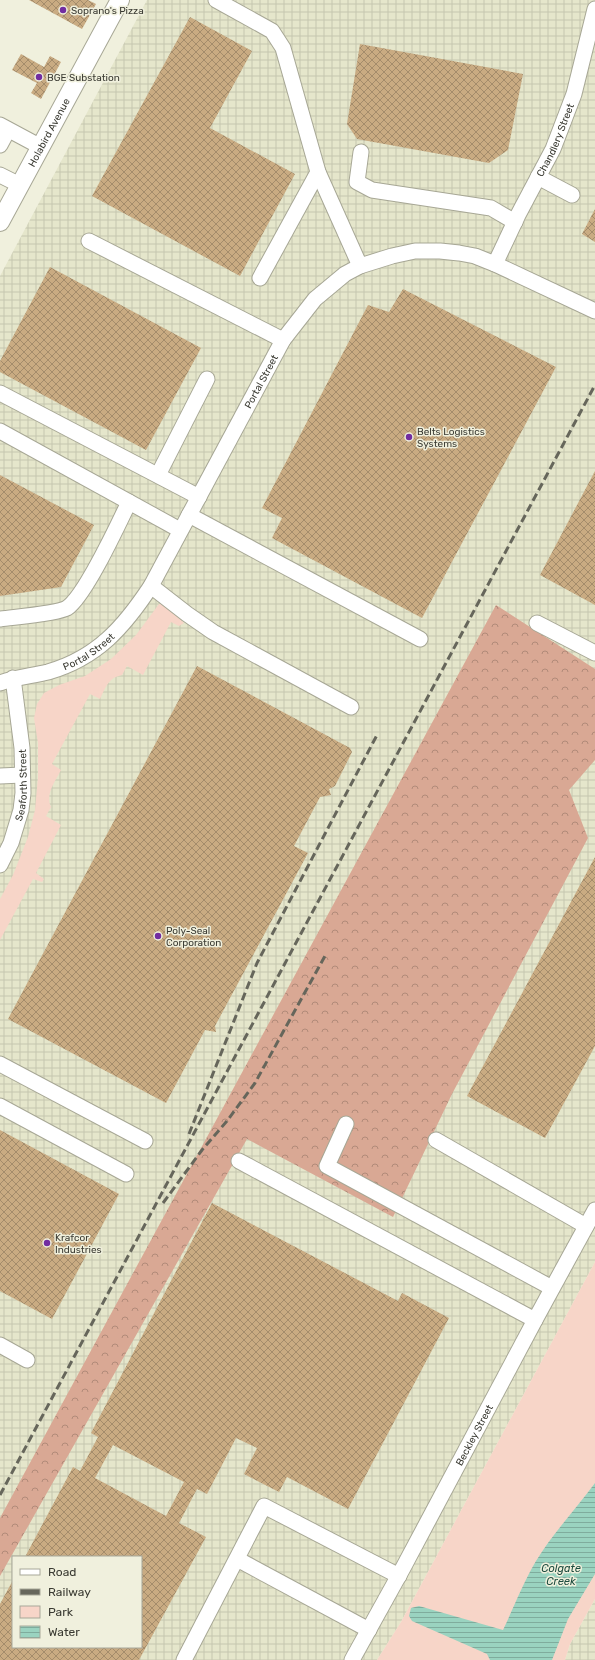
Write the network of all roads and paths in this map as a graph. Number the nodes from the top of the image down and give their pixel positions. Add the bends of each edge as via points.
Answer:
1 (118, 0) edge
2 (216, 0) edge
3 (595, 9) edge
4 (589, 61) edge
5 (4, 128) edge
6 (0, 145) edge
7 (41, 147) junction
8 (361, 152) dead end
9 (318, 172) junction
10 (0, 175) edge
11 (538, 177) junction
12 (20, 185) junction
13 (572, 195) dead end
14 (1, 218) edge
15 (515, 222) junction
16 (89, 241) dead end
17 (495, 264) junction
18 (360, 266) junction
19 (260, 278) dead end
20 (595, 311) edge
21 (283, 340) junction
22 (208, 380) dead end
23 (0, 393) edge
24 (0, 431) edge
25 (158, 475) junction
26 (199, 497) junction
27 (130, 502) junction
28 (189, 515) junction
29 (180, 530) junction
30 (150, 586) junction
31 (0, 620) edge
32 (537, 623) dead end
33 (420, 639) dead end
34 (595, 653) edge
35 (4, 678) edge
36 (351, 708) dead end
37 (22, 775) junction
38 (0, 776) edge
39 (0, 865) edge
40 (0, 1064) edge
41 (0, 1106) edge
42 (346, 1124) dead end
43 (436, 1140) dead end
44 (145, 1141) dead end
45 (239, 1161) dead end
46 (126, 1174) dead end
47 (595, 1210) edge
48 (586, 1226) junction
49 (552, 1288) junction
50 (535, 1320) junction
51 (0, 1345) edge
52 (27, 1360) dead end
53 (236, 1559) junction
54 (399, 1576) junction
55 (369, 1630) junction
56 (184, 1660) edge
57 (352, 1660) edge

1 - 7 main road, Holabird Avenue
2 - 9 street via 272,31 283,48
3 - 4 street, Chandlery Street
4 - 11 street, Chandlery Street
5 - 6 street
5 - 7 street
7 - 12 main road, Holabird Avenue
8 - 15 street via 357,182 372,190 491,208
9 - 18 street
9 - 19 street
10 - 12 street
11 - 13 street
11 - 15 street, Chandlery Street
12 - 14 main road, Holabird Avenue
15 - 17 street, Chandlery Street
16 - 21 street
17 - 18 street, Portal Street via 459,253 415,251
17 - 20 street, Portal Street
18 - 21 street, Portal Street via 345,274 315,299
21 - 26 street, Portal Street
22 - 25 street
23 - 25 street
24 - 27 street
25 - 26 street
26 - 28 street, Portal Street
27 - 29 street
27 - 31 street via 89,580 74,602 60,611
28 - 29 street, Portal Street
28 - 33 street
29 - 30 street, Portal Street
30 - 35 street, Portal Street via 124,623 92,651 69,664 47,672
30 - 36 street via 213,632
32 - 34 street
35 - 37 street, Seaforth Street via 22,748
37 - 38 street
37 - 39 street, Seaforth Street via 21,810
40 - 44 street
41 - 46 street
42 - 49 street via 327,1166
43 - 48 street
45 - 50 street
47 - 48 street, Beckley Street
48 - 49 street, Beckley Street
49 - 50 street, Beckley Street
50 - 54 street, Beckley Street
51 - 52 street
53 - 54 street via 264,1506
53 - 55 street
53 - 56 street
54 - 55 street, Beckley Street
55 - 57 street, Beckley Street

